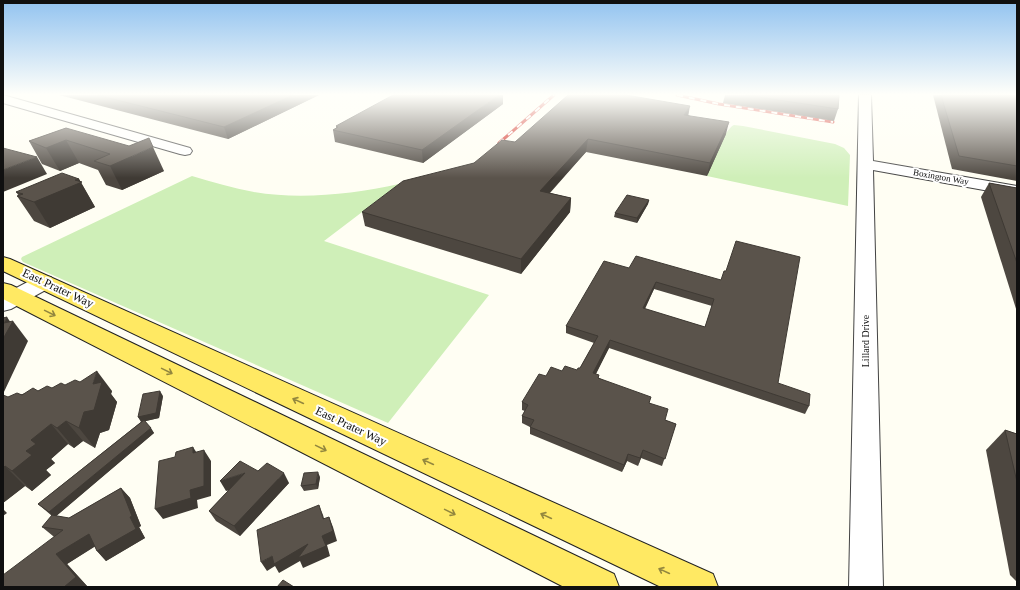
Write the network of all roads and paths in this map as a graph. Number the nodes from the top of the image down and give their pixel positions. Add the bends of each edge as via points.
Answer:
1 (85, 123) edge
2 (864, 123) edge
3 (185, 151) dead end
4 (865, 164) junction
5 (1017, 190) edge
6 (3, 263) edge
7 (44, 282) junction
8 (8, 297) edge
9 (601, 587) edge
10 (700, 587) edge
11 (866, 587) edge

1 - 3 street
2 - 4 street, Lillard Drive
4 - 5 street, Boxington Way
4 - 11 street, Lillard Drive
6 - 7 main road, East Prater Way
7 - 8 street
10 -> 7 main road, East Prater Way
8 -> 9 main road

